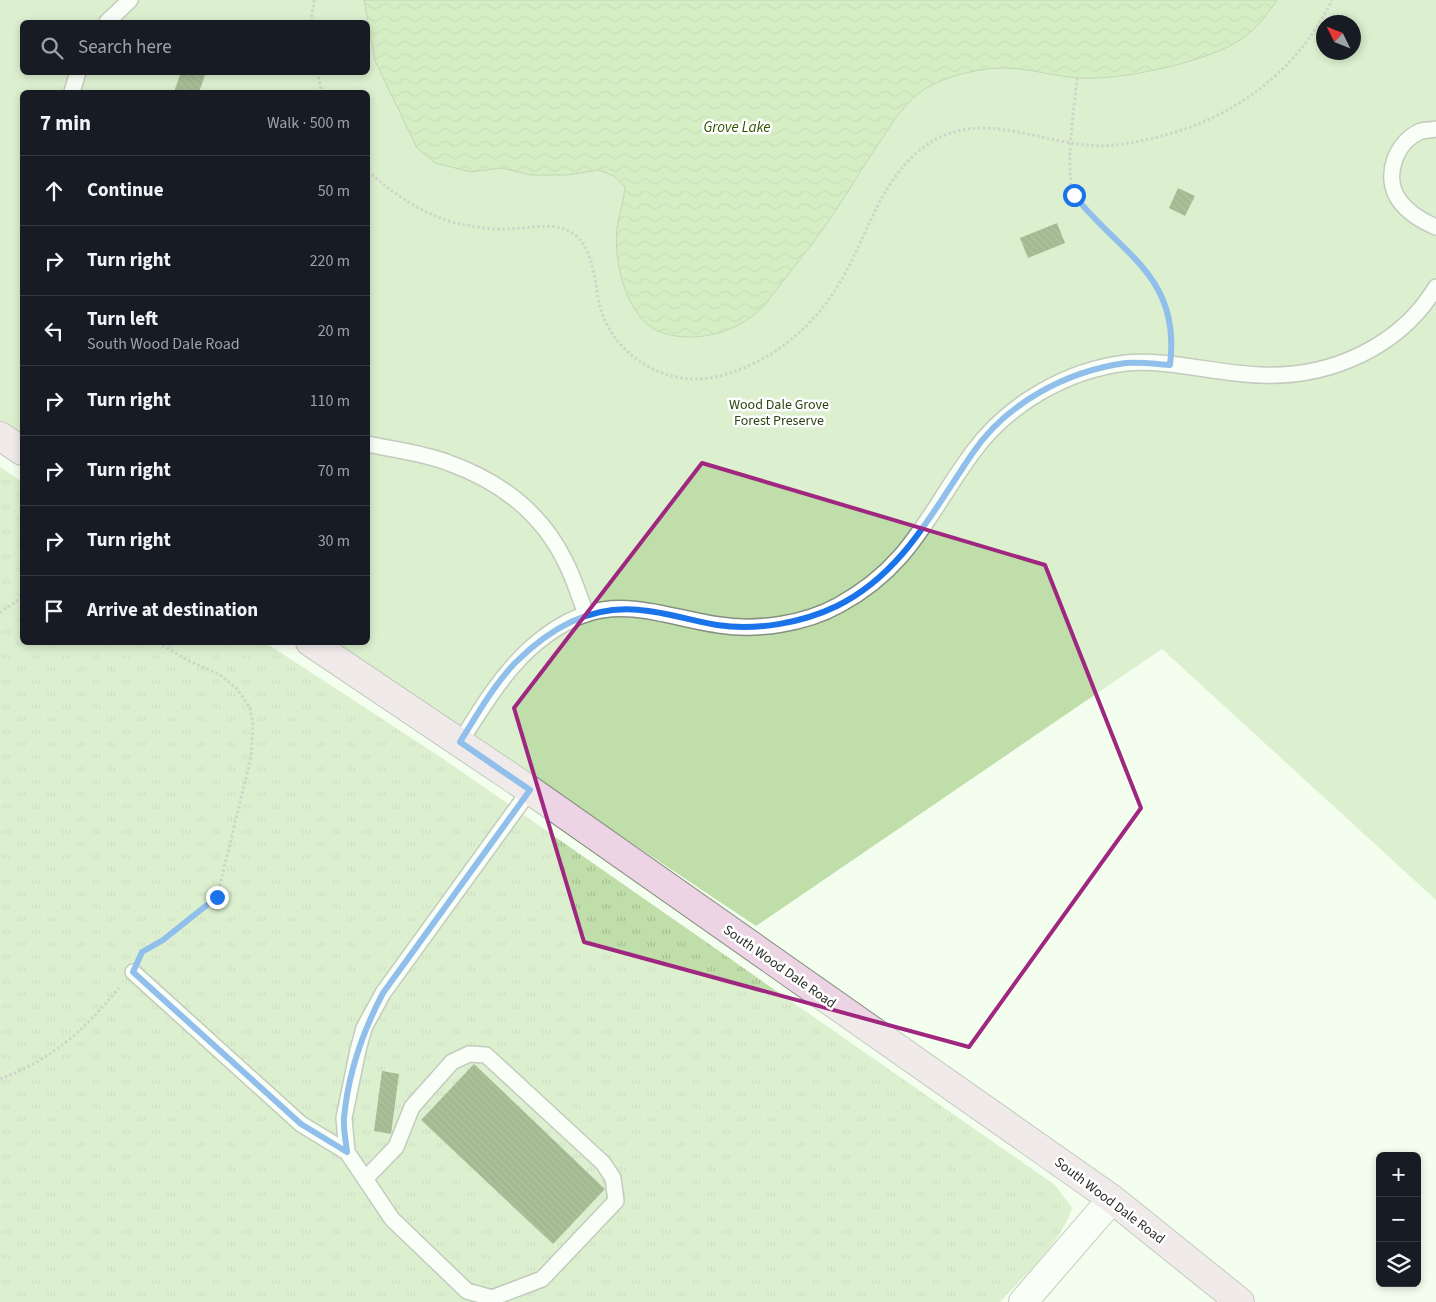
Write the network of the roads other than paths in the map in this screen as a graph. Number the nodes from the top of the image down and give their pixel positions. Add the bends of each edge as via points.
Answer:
1 (130, 0) edge
2 (109, 20) edge
3 (77, 75) edge
4 (73, 90) edge
5 (1436, 129) edge
6 (1436, 227) edge
7 (1436, 287) edge
8 (0, 436) edge
9 (370, 444) edge
10 (20, 450) edge
11 (586, 614) junction
12 (314, 645) edge
13 (460, 742) junction
14 (530, 790) junction
15 (133, 972) road end
16 (347, 1152) junction
17 (365, 1179) junction
18 (1112, 1199) junction
19 (1023, 1302) edge
20 (1240, 1302) edge

1 - 2 lane
3 - 4 lane
5 - 6 lane via 1421,131 1406,141 1396,155 1391,171 1392,188 1399,200 1408,211
7 - 11 lane via 1403,327 1376,348 1343,363 1304,373 1262,376 1128,363 1093,370 1054,384 1019,406 991,430 973,452 923,531 899,560 865,589 810,617 743,628 641,610 613,609
8 - 10 main road
9 - 11 lane via 448,462 508,492 550,535 566,561
11 - 13 lane via 545,638 516,663 500,680
12 - 13 main road, South Wood Dale Road
13 - 14 main road, South Wood Dale Road
14 - 16 lane via 383,993 364,1028 344,1118
14 - 18 main road, South Wood Dale Road
15 - 16 lane via 301,1124
16 - 17 lane
17 - 17 lane via 392,1219 467,1291 492,1298 542,1279 616,1201 613,1178 603,1163 486,1055 469,1054 452,1062 412,1107 396,1148
18 - 19 street
18 - 20 main road, South Wood Dale Road

